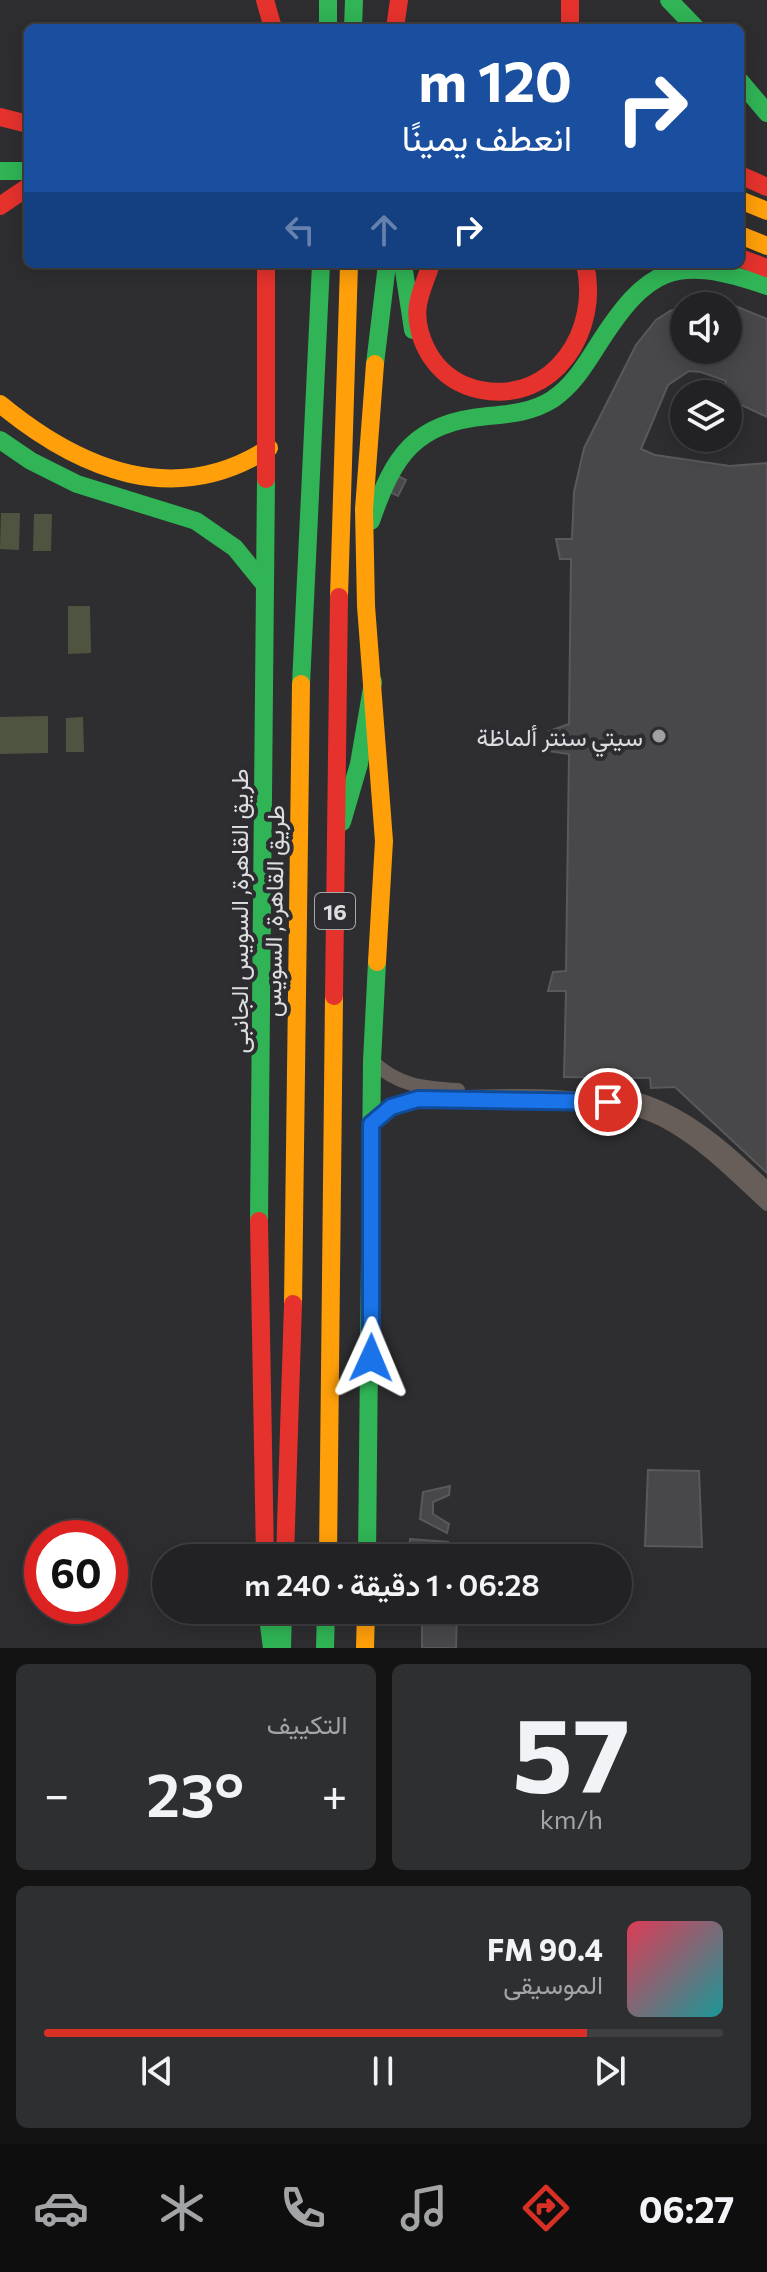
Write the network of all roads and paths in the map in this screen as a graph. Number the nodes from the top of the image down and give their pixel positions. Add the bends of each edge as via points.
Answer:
1 (265, 0) edge
2 (279, 0) edge
3 (328, 0) edge
4 (354, 0) edge
5 (388, 0) edge
6 (399, 0) edge
7 (570, 0) edge
8 (669, 0) edge
9 (272, 24) edge
10 (274, 24) edge
11 (328, 24) edge
12 (353, 24) edge
13 (392, 24) edge
14 (394, 24) edge
15 (570, 24) edge
16 (692, 24) edge
17 (744, 86) edge
18 (767, 113) edge
19 (0, 117) edge
20 (24, 123) edge
21 (0, 131) edge
22 (24, 131) edge
23 (0, 171) edge
24 (24, 171) edge
25 (744, 177) edge
26 (767, 187) edge
27 (24, 190) edge
28 (744, 202) edge
29 (0, 206) edge
30 (767, 211) edge
31 (744, 237) edge
32 (767, 246) edge
33 (744, 259) edge
34 (266, 268) edge
35 (321, 268) edge
36 (349, 268) edge
37 (387, 268) edge
38 (403, 268) edge
39 (430, 268) edge
40 (585, 268) edge
41 (767, 268) edge
42 (767, 286) edge
43 (419, 344) junction
44 (0, 404) edge
45 (0, 440) edge
46 (269, 448) junction
47 (364, 542) junction
48 (265, 585) junction
49 (373, 682) junction
50 (334, 845) junction
51 (372, 1061) junction
52 (371, 1124) junction
53 (767, 1189) edge
54 (767, 1204) edge
55 (265, 1544) edge
56 (285, 1544) edge
57 (328, 1544) edge
58 (367, 1544) edge
59 (269, 1624) edge
60 (283, 1624) edge
61 (326, 1624) edge
62 (366, 1624) edge
63 (272, 1648) edge
64 (282, 1648) edge
65 (325, 1648) edge
66 (365, 1648) edge

1 - 9 main road
2 - 10 main road
3 - 11 main road
4 - 12 main road
5 - 13 main road
6 - 14 main road
7 - 15 main road
8 - 16 main road
17 - 18 main road
19 - 20 main road
21 - 22 main road
23 - 24 main road
25 - 26 main road
27 - 29 main road
28 - 30 main road
31 - 32 main road
33 - 41 main road
34 - 46 main road, طريق القاهرة, السويس الجانبى
35 - 56 main road, طريق القاهرة, السويس / 16 via 300,698
36 - 50 main road, 16
37 - 47 main road via 367,441
38 - 43 main road via 409,317
39 - 43 main road via 418,305
40 - 43 main road via 585,322 570,357 552,375 518,391 481,392 445,375
42 - 47 main road via 694,269 669,272 642,284 622,304 584,368 561,394 523,412 440,423 412,440 385,479
44 - 46 main road via 67,450 148,476 214,475
45 - 48 main road via 77,484 196,521 235,548
46 - 48 main road, طريق القاهرة, السويس الجانبى
47 - 49 main road
48 - 55 main road, طريق القاهرة, السويس الجانبى
49 - 50 main road via 359,764
49 - 51 main road, 16 via 384,841
50 - 57 main road, 16
51 - 52 main road, 16
51 - 53 street via 387,1075 416,1087 607,1091 640,1098 700,1128
52 - 54 street via 391,1107 418,1099 608,1102 677,1128
52 - 58 main road, 16
59 - 63 main road
60 - 64 main road
61 - 65 main road
62 - 66 main road

